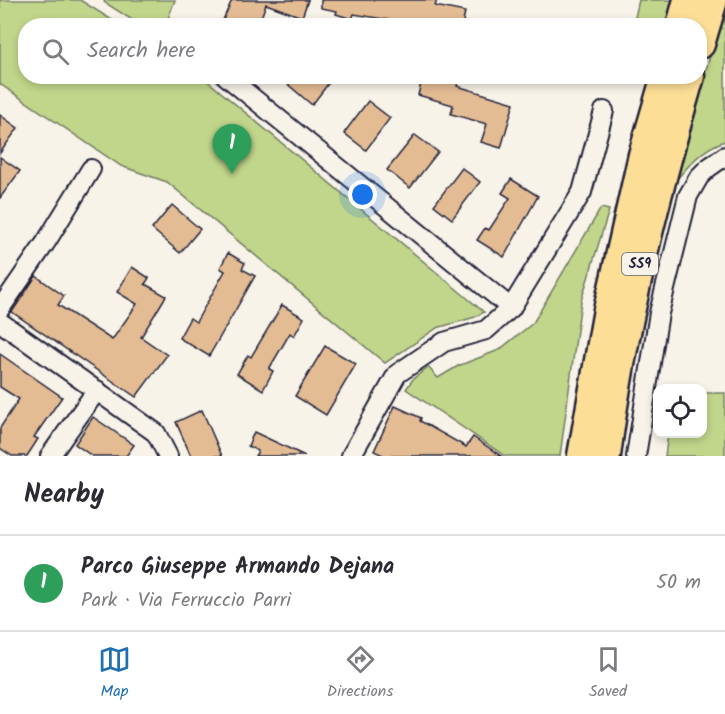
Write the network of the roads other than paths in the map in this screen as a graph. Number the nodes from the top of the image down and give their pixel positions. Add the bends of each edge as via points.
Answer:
1 (688, 0) edge
2 (713, 0) edge
3 (683, 18) edge
4 (707, 19) edge
5 (236, 84) edge
6 (664, 84) edge
7 (688, 84) edge
8 (604, 111) dead end
9 (725, 156) edge
10 (91, 170) dead end
11 (511, 308) junction
12 (0, 309) edge
13 (0, 322) edge
14 (97, 390) junction
15 (50, 456) edge
16 (168, 456) edge
17 (351, 456) edge
18 (582, 456) edge
19 (606, 456) edge
20 (636, 456) edge

1 - 3 main road
2 - 4 main road
5 - 11 street
6 - 18 main road, SS9 via 643,155 608,310
7 - 19 main road, SS9 via 630,303
8 - 11 street via 582,192
9 - 20 street via 704,172 688,196 659,313
10 - 12 street
11 - 17 street via 486,330 444,342 397,374
13 - 14 street
14 - 15 street
14 - 16 street via 156,433

